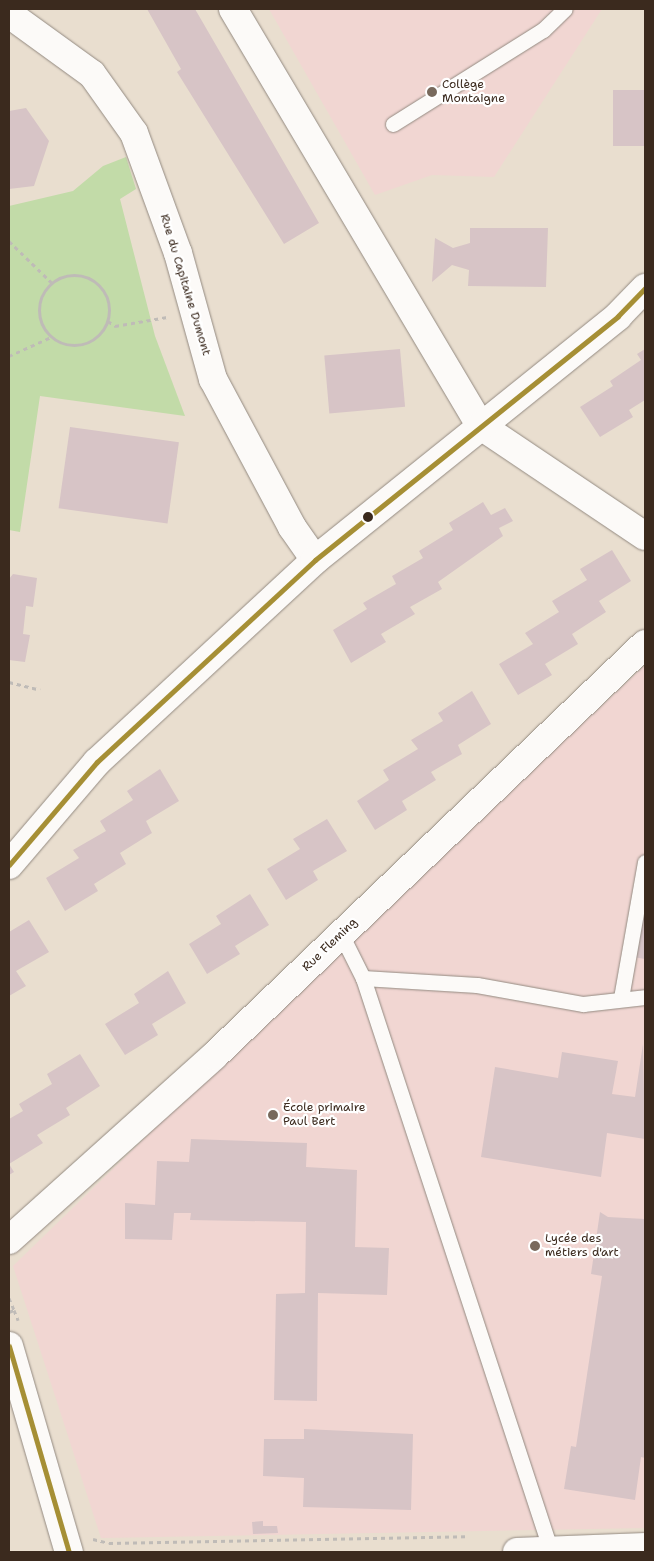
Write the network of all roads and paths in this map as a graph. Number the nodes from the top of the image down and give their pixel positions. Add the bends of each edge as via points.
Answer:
1 (233, 9) edge
2 (565, 9) edge
3 (9, 14) edge
4 (393, 124) dead end
5 (9, 241) edge
6 (52, 282) junction
7 (645, 288) edge
8 (194, 311) junction
9 (108, 321) junction
10 (51, 337) junction
11 (9, 356) edge
12 (481, 426) junction
13 (645, 536) edge
14 (315, 560) junction
15 (645, 644) edge
16 (9, 682) edge
17 (40, 690) dead end
18 (645, 862) edge
19 (9, 865) edge
20 (341, 934) junction
21 (363, 978) junction
22 (645, 997) edge
23 (621, 998) junction
24 (9, 1240) edge
25 (9, 1298) edge
26 (14, 1310) junction
27 (9, 1312) edge
28 (14, 1335) edge
29 (467, 1536) dead end
30 (78, 1544) edge
31 (645, 1547) edge
32 (551, 1551) edge
33 (517, 1552) edge

1 - 12 street
2 - 4 lane via 544,30
3 - 8 street, Rue du Capitaine Dumont via 92,74 134,133
5 - 6 path
6 - 9 path via 73,275 95,281 108,299
6 - 10 path via 44,292 39,316
7 - 12 street via 618,316
8 - 9 path via 114,326
8 - 14 street, Rue du Capitaine Dumont via 213,379 292,527
9 - 10 path via 103,332 85,345 67,345
10 - 11 path
12 - 13 street
12 - 14 street
14 - 19 street via 97,762
15 - 20 street, Rue Fleming
16 - 17 path
18 - 23 lane
20 - 21 lane
20 - 24 street, Rue Fleming
21 - 23 lane via 477,985 583,1004
21 - 32 lane
22 - 23 lane
25 - 26 path
26 - 27 path
26 - 28 path
28 - 30 street
29 - 30 path
31 - 32 street
32 - 33 street

